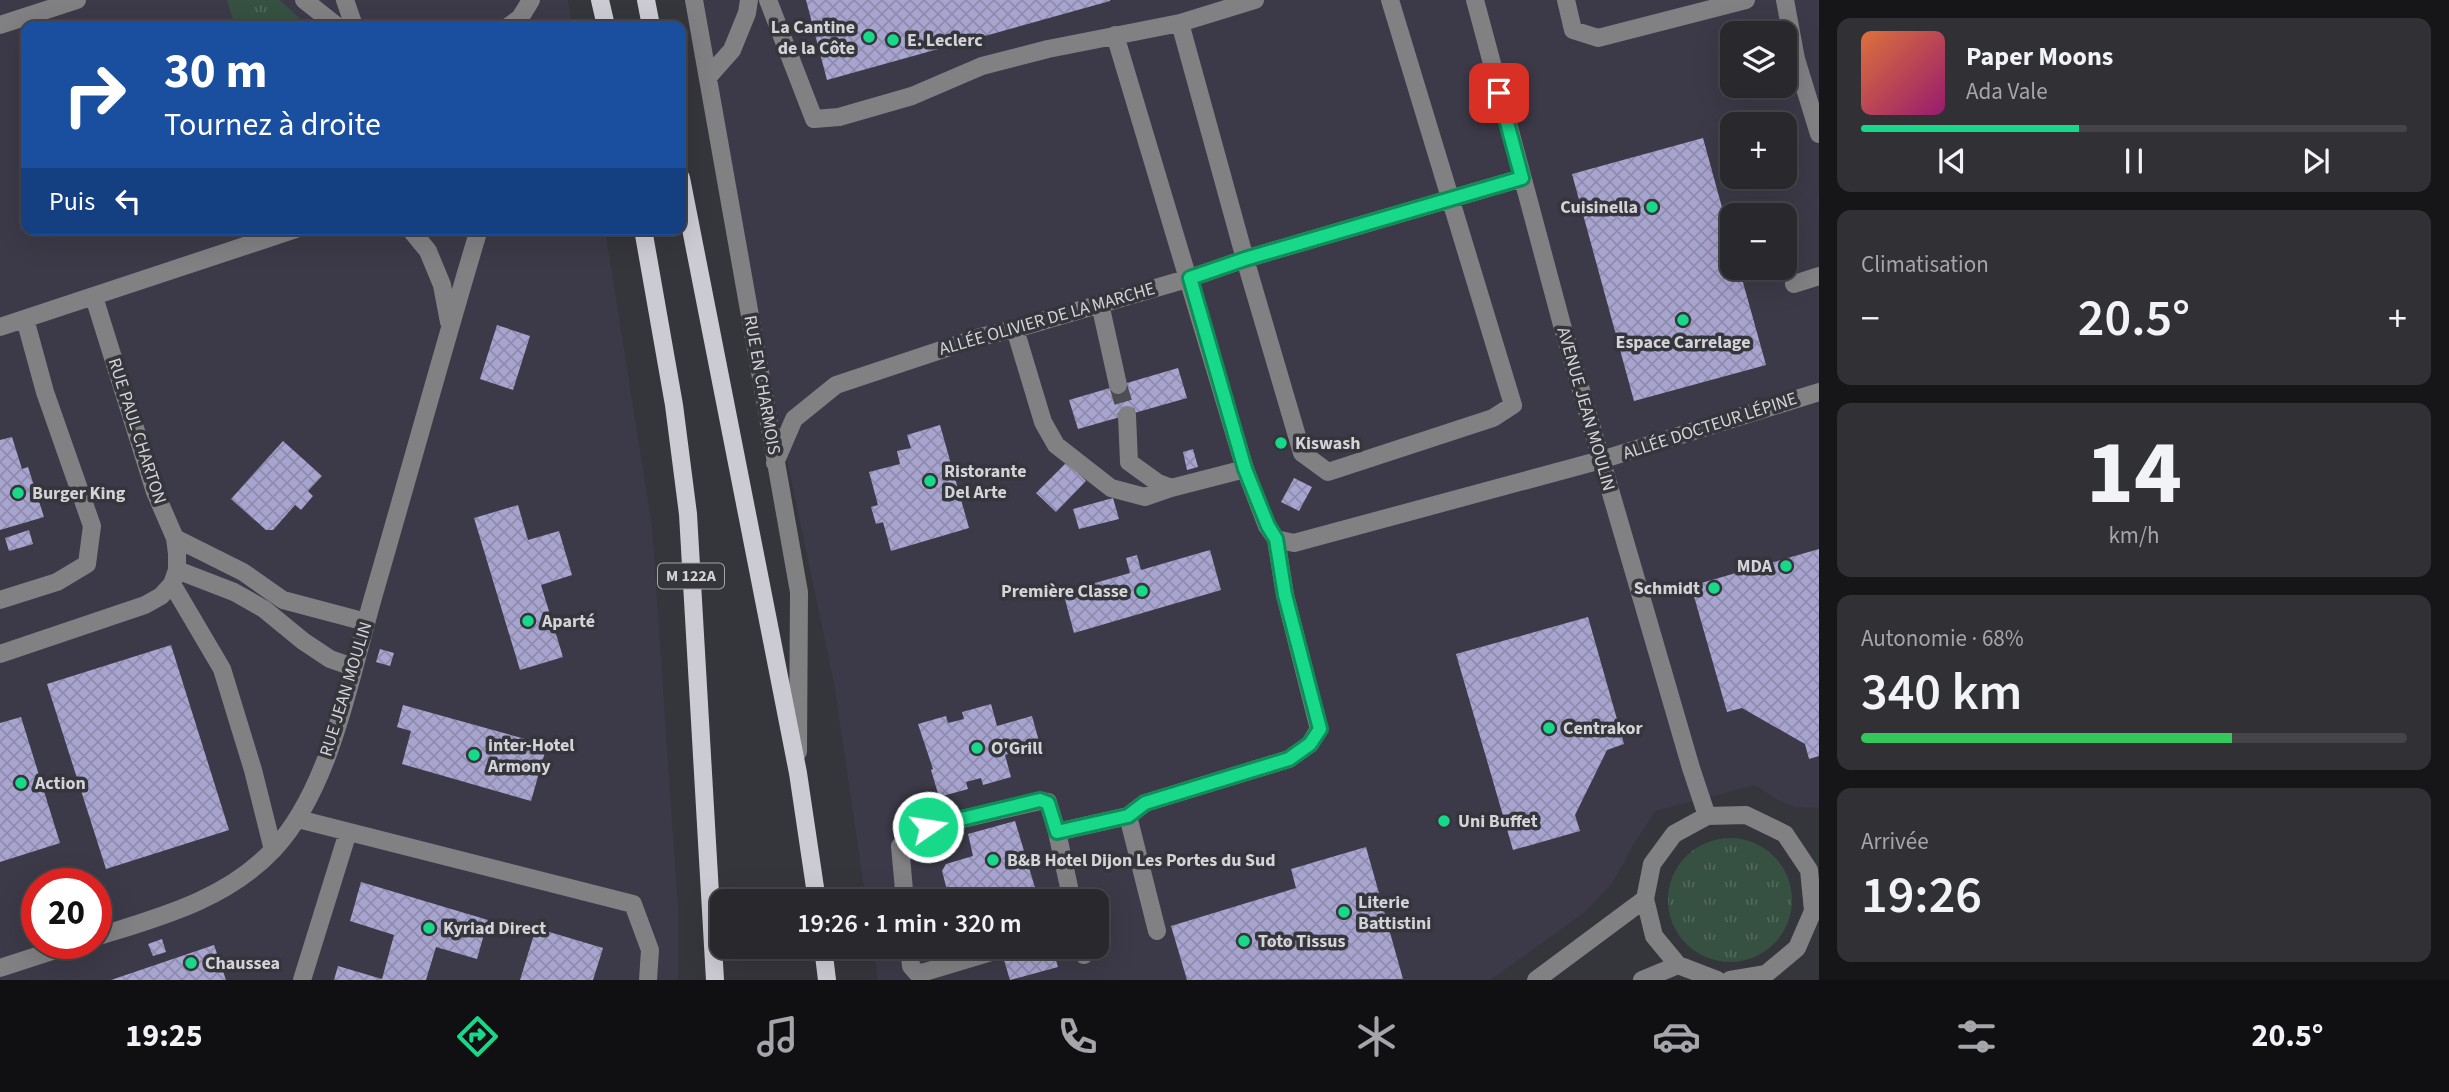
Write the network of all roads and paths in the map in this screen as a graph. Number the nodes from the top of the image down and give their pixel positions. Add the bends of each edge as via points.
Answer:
1 (77, 0) edge
2 (345, 0) edge
3 (531, 0) edge
4 (600, 0) edge
5 (646, 0) edge
6 (694, 0) edge
7 (749, 0) edge
8 (768, 0) edge
9 (1255, 0) edge
10 (1390, 0) edge
11 (1475, 0) edge
12 (1566, 0) edge
13 (1746, 0) edge
14 (1784, 0) edge
15 (352, 21) edge
16 (516, 21) edge
17 (605, 21) edge
18 (650, 21) edge
19 (1180, 23) junction
20 (0, 25) edge
21 (1115, 34) junction
22 (708, 77) junction
23 (1819, 134) edge
24 (1522, 178) junction
25 (1451, 198) junction
26 (686, 203) edge
27 (278, 235) edge
28 (415, 235) edge
29 (477, 235) edge
30 (644, 235) edge
31 (1245, 259) junction
32 (1819, 276) edge
33 (1190, 278) junction
34 (1794, 284) dead end
35 (94, 297) junction
36 (1100, 303) junction
37 (25, 319) junction
38 (450, 326) junction
39 (0, 327) edge
40 (1015, 329) junction
41 (1118, 385) tunnel mouth
42 (1819, 392) edge
43 (1127, 415) tunnel mouth
44 (1601, 460) junction
45 (775, 463) junction
46 (1245, 469) junction
47 (1171, 488) junction
48 (175, 538) junction
49 (1276, 539) junction
50 (175, 577) junction
51 (0, 600) edge
52 (366, 622) junction
53 (0, 654) edge
54 (353, 667) junction
55 (798, 773) junction
56 (1128, 816) junction
57 (1707, 816) junction
58 (298, 819) junction
59 (348, 832) junction
60 (1057, 832) junction
61 (273, 850) junction
62 (1814, 869) edge
63 (815, 889) edge
64 (904, 889) edge
65 (1069, 889) edge
66 (1646, 899) junction
67 (710, 909) edge
68 (112, 931) edge
69 (1157, 931) dead end
70 (710, 945) edge
71 (28, 959) edge
72 (713, 959) edge
73 (824, 959) edge
74 (910, 959) edge
75 (968, 959) edge
76 (1678, 965) junction
77 (0, 968) edge
78 (1767, 977) edge
79 (302, 980) edge
80 (648, 980) edge
81 (708, 980) edge
82 (715, 980) edge
83 (827, 980) edge
84 (1536, 980) edge
85 (1642, 980) edge
86 (1717, 980) edge
87 (1730, 980) edge

1 - 20 street
2 - 15 street
3 - 16 street
4 - 17 main road
5 - 18 main road
6 - 22 street, RUE EN CHARMOIS
7 - 22 street via 732,50
8 - 21 street via 814,120 912,96 982,66
9 - 19 street
10 - 25 street
11 - 24 street, AVENUE JEAN MOULIN
12 - 13 street via 1573,30 1598,38
14 - 23 street
19 - 21 street
19 - 31 street
21 - 33 street
22 - 45 street, RUE EN CHARMOIS
24 - 25 street, ALLÉE OLIVIER DE LA MARCHE
24 - 44 street, AVENUE JEAN MOULIN
25 - 31 street, ALLÉE OLIVIER DE LA MARCHE
25 - 31 street via 1513,405 1493,418 1328,472 1302,453
26 - 55 main road
27 - 35 street
28 - 38 street, RUE JEAN MOULIN via 428,251 442,285
29 - 38 street, RUE JEAN MOULIN
30 - 67 main road, M 122A via 688,514
31 - 33 street, ALLÉE OLIVIER DE LA MARCHE
32 - 34 street
33 - 36 street, ALLÉE OLIVIER DE LA MARCHE
33 - 46 street
35 - 37 street
35 - 48 street, RUE PAUL CHARTON via 155,492
36 - 40 street, ALLÉE OLIVIER DE LA MARCHE
36 - 41 street
37 - 39 street
37 - 51 street via 92,526 87,564 57,582
38 - 52 street, RUE JEAN MOULIN
40 - 45 street, ALLÉE OLIVIER DE LA MARCHE via 836,385 794,419
40 - 47 street via 1043,422 1056,445 1111,488 1145,498
42 - 44 street, ALLÉE DOCTEUR LÉPINE
43 - 47 street via 1129,461
44 - 49 street via 1294,543
44 - 57 street, AVENUE JEAN MOULIN
45 - 55 street, RUE EN CHARMOIS via 799,592
46 - 47 street
46 - 49 street
48 - 50 street, RUE PAUL CHARTON
48 - 52 street via 243,572 283,600
49 - 56 street via 1285,595 1320,729 1310,744 1289,759 1145,803
50 - 53 street via 161,596 145,605
50 - 54 street via 233,592 264,609 330,659
50 - 61 street via 222,668
52 - 54 street, RUE JEAN MOULIN
54 - 58 street, RUE JEAN MOULIN via 321,774
55 - 63 main road
56 - 60 street
56 - 69 street
57 - 62 street via 1746,815 1785,834
57 - 66 street via 1674,834 1652,864
58 - 59 street
58 - 61 street, RUE JEAN MOULIN
59 - 79 street
59 - 80 street via 633,904 650,950
60 - 64 street via 1048,803 1040,800 928,827 912,833 900,846
60 - 65 street
61 - 68 street, RUE JEAN MOULIN via 234,884 203,900
62 - 78 street via 1813,911 1808,923 1797,948
66 - 76 street via 1654,936
66 - 84 street
70 - 81 main road
71 - 77 street
72 - 82 main road, M 122A
73 - 83 main road
74 - 75 street via 918,974
76 - 85 street
76 - 86 street
78 - 87 street

